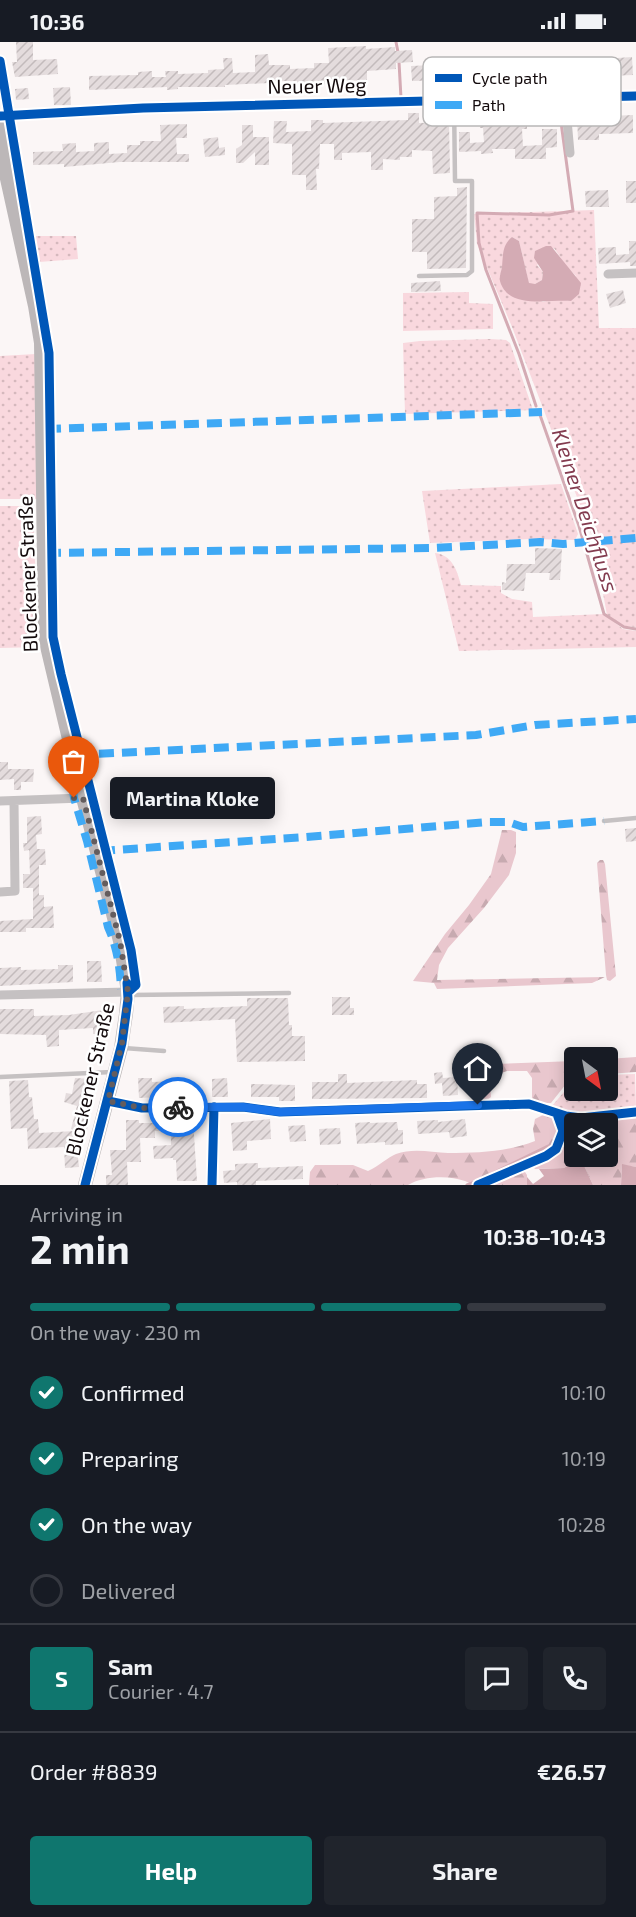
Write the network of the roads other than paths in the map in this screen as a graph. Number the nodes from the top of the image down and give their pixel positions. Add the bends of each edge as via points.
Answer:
1 (621, 96) edge
2 (636, 96) edge
3 (423, 101) edge
4 (0, 117) edge
5 (454, 126) edge
6 (565, 126) edge
7 (0, 147) edge
8 (570, 153) dead end
9 (636, 273) edge
10 (608, 274) dead end
11 (419, 276) dead end
12 (35, 306) junction
13 (83, 798) junction
14 (0, 801) edge
15 (14, 801) junction
16 (636, 818) edge
17 (604, 821) dead end
18 (0, 892) edge
19 (128, 993) junction
20 (289, 993) dead end
21 (0, 995) edge
22 (121, 1048) junction
23 (165, 1051) dead end
24 (115, 1073) junction
25 (0, 1077) edge
26 (108, 1101) junction
27 (478, 1105) joint
28 (537, 1106) dead end
29 (214, 1107) junction
30 (85, 1185) edge
31 (212, 1185) edge

1 - 2 street, Neuer Weg
3 - 4 street, Neuer Weg via 143,108
4 - 12 street, Blockener Straße via 21,211
5 - 11 lane via 455,181 472,181 472,270 466,275
6 - 8 street
7 - 12 street, Blockener Straße
9 - 10 street
12 - 13 street, Blockener Straße via 42,361 45,638
13 - 15 street
13 - 19 street, Blockener Straße via 120,941
14 - 15 street
15 - 18 street via 15,891
16 - 17 lane
19 - 20 lane
19 - 21 street
19 - 22 street, Blockener Straße
22 - 23 lane
22 - 24 street, Blockener Straße
24 - 25 lane
24 - 26 street, Blockener Straße
26 - 29 street via 142,1108
26 - 30 street, Blockener Straße
27 - 28 lane
27 - 29 street via 280,1112
29 - 31 street

